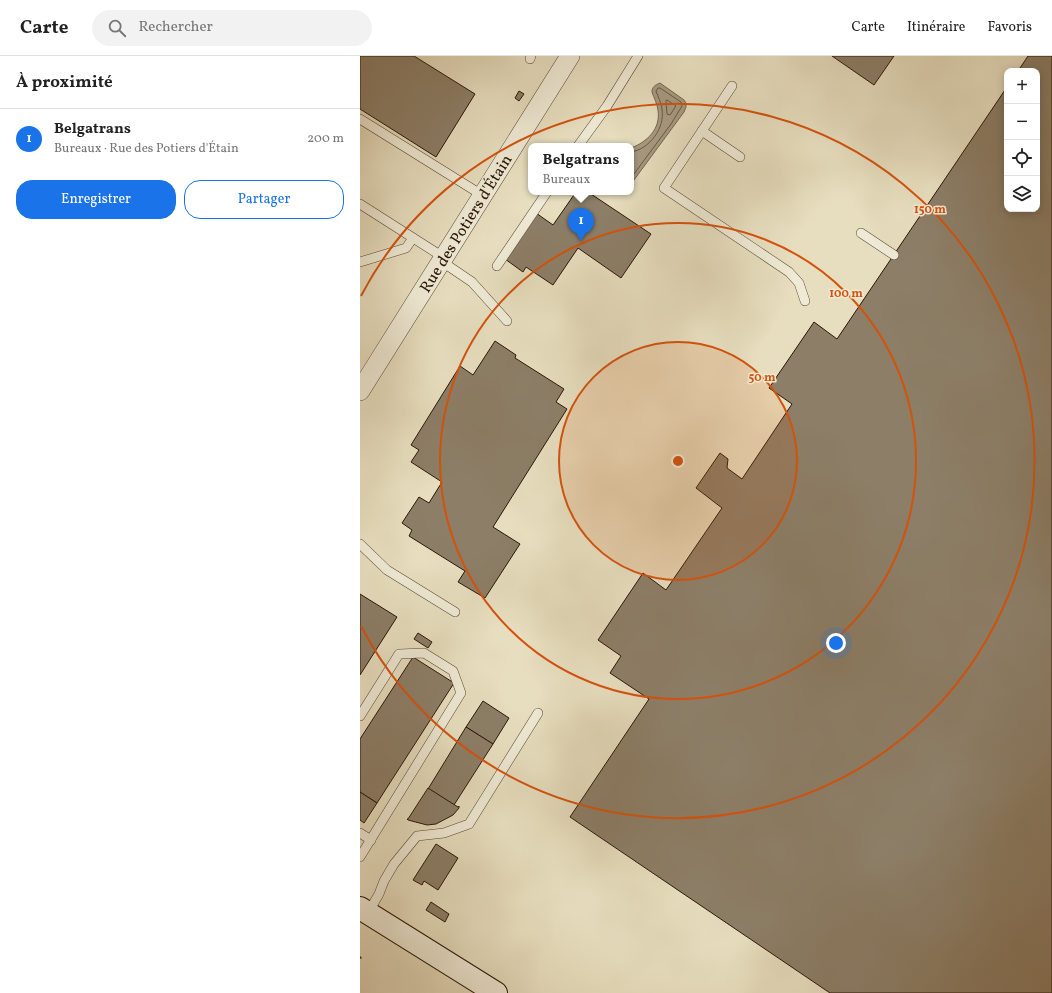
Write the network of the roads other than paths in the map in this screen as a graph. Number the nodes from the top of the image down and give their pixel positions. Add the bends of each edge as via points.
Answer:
1 (570, 56) edge
2 (638, 56) edge
3 (732, 86) dead end
4 (360, 119) edge
5 (702, 131) junction
6 (580, 143) edge
7 (740, 157) dead end
8 (482, 195) junction
9 (545, 195) edge
10 (360, 204) edge
11 (861, 233) dead end
12 (413, 238) junction
13 (894, 255) dead end
14 (442, 259) junction
15 (360, 262) edge
16 (497, 266) dead end
17 (805, 301) dead end
18 (507, 322) dead end
19 (360, 391) edge
20 (360, 544) edge
21 (455, 612) dead end
22 (538, 713) dead end
23 (360, 716) edge
24 (360, 833) edge
25 (371, 840) junction
26 (360, 857) edge
27 (364, 911) edge
28 (496, 993) edge

1 - 8 street, Rue des Potiers d'Étain
2 - 6 lane
3 - 5 lane
4 - 8 lane
5 - 7 lane
5 - 17 lane via 664,188 788,272 799,282
8 - 14 street, Rue des Potiers d'Étain
9 - 16 lane
10 - 12 lane
11 - 13 lane
12 - 14 lane
12 - 15 lane via 406,248
14 - 18 lane via 472,282
14 - 19 street, Rue des Potiers d'Étain
20 - 21 lane via 387,570
22 - 27 lane via 468,824 444,833 417,836 394,864 379,894
23 - 25 lane via 399,654 424,653 453,671 461,693
24 - 25 lane
25 - 26 lane
27 - 28 street

